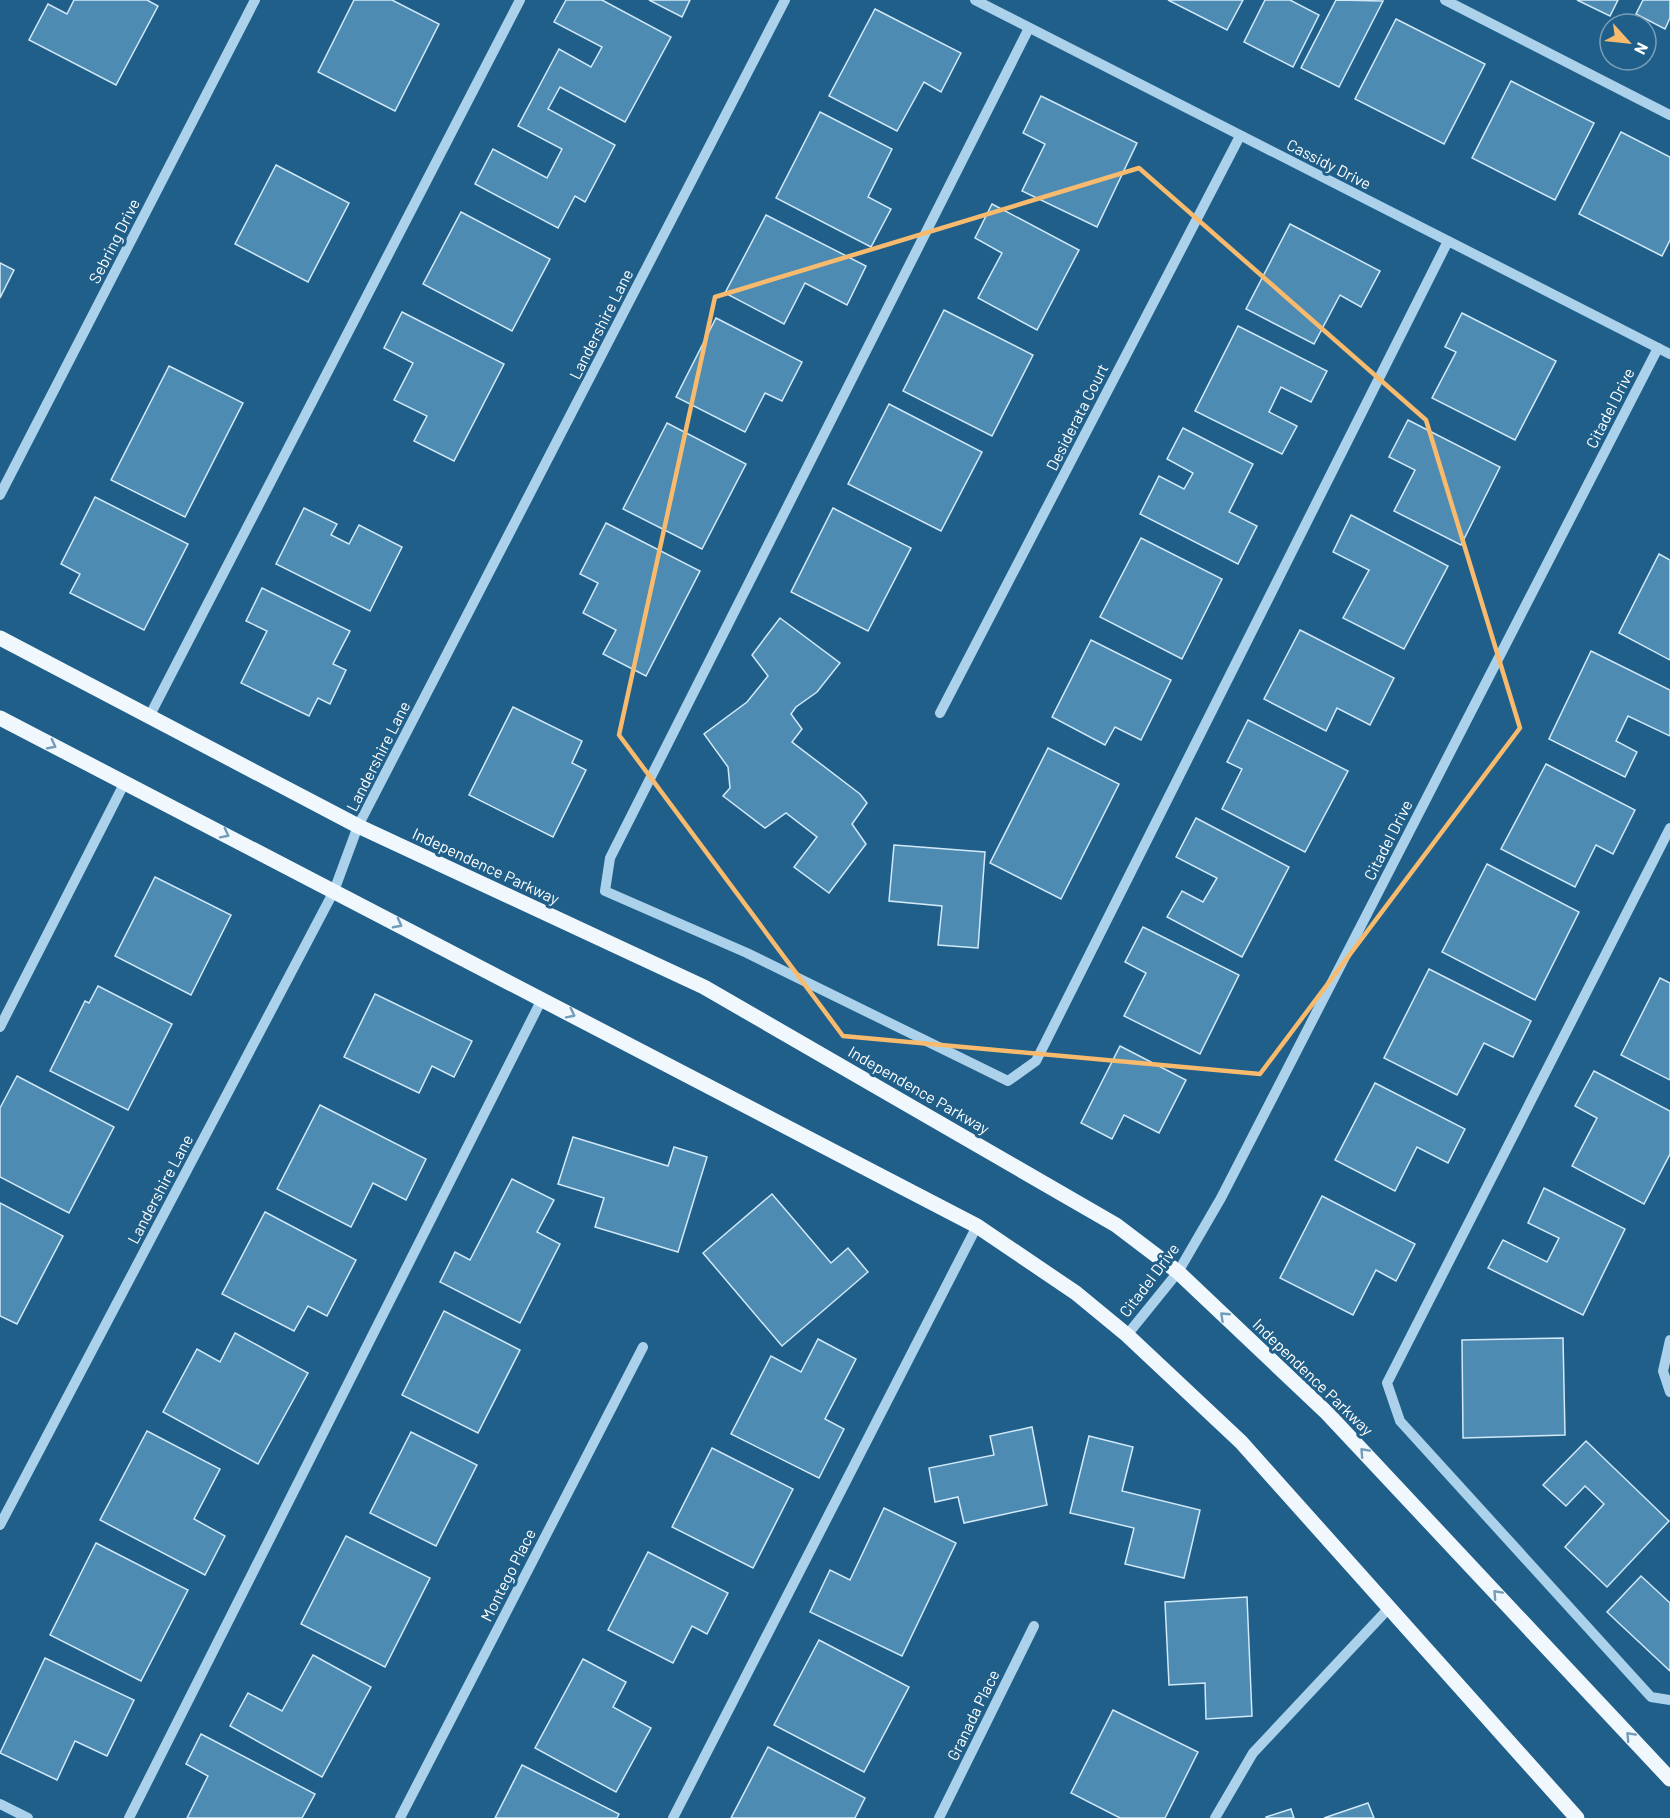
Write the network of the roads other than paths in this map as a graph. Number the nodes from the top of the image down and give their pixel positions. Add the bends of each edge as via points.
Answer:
1 (255, 0) edge
2 (520, 0) edge
3 (784, 0) edge
4 (975, 0) edge
5 (1445, 0) edge
6 (1029, 28) junction
7 (1670, 115) edge
8 (1240, 136) junction
9 (1448, 241) junction
10 (1658, 348) junction
11 (1670, 354) edge
12 (0, 495) edge
13 (0, 638) edge
14 (940, 713) dead end
15 (149, 717) junction
16 (0, 718) edge
17 (125, 783) junction
18 (358, 826) junction
19 (1670, 828) edge
20 (334, 891) junction
21 (542, 999) junction
22 (0, 1027) edge
23 (977, 1226) junction
24 (1178, 1272) junction
25 (1127, 1335) junction
26 (1670, 1340) edge
27 (643, 1347) dead end
28 (1670, 1392) edge
29 (0, 1525) edge
30 (1389, 1608) junction
31 (1034, 1626) dead end
32 (1670, 1700) edge
33 (1670, 1779) edge
34 (0, 1804) edge
35 (28, 1818) edge
36 (129, 1818) edge
37 (400, 1818) edge
38 (673, 1818) edge
39 (939, 1818) edge
40 (1215, 1818) edge
41 (1577, 1818) edge

1 - 12 street, Sebring Drive
2 - 15 street
3 - 18 street, Landershire Lane
4 - 6 street, Cassidy Drive
5 - 7 street
6 - 8 street, Cassidy Drive
6 - 9 street via 610,858 605,891 747,953 1008,1081 1036,1061
8 - 9 street, Cassidy Drive
8 - 14 street, Desiderata Court
9 - 10 street, Cassidy Drive
10 - 11 street, Cassidy Drive
10 - 24 street, Citadel Drive via 1221,1198
13 - 15 main road, Independence Parkway
15 - 18 main road, Independence Parkway
16 -> 17 main road
17 -> 20 main road
17 - 22 street
18 - 20 street, Landershire Lane
18 - 24 main road, Independence Parkway via 704,987 1116,1225
19 - 32 street via 1387,1383 1400,1421 1651,1697
20 -> 21 main road
20 - 29 street, Landershire Lane
21 -> 23 main road
21 - 36 street
23 - 25 main road via 1076,1293
23 - 38 street
24 - 25 street, Citadel Drive
33 -> 24 main road, Independence Parkway via 1328,1413
25 - 30 main road via 1241,1442
26 - 28 street via 1664,1371
27 - 37 street, Montego Place
30 - 40 street via 1253,1754
30 - 41 main road
31 - 39 street, Granada Place
34 - 35 street

